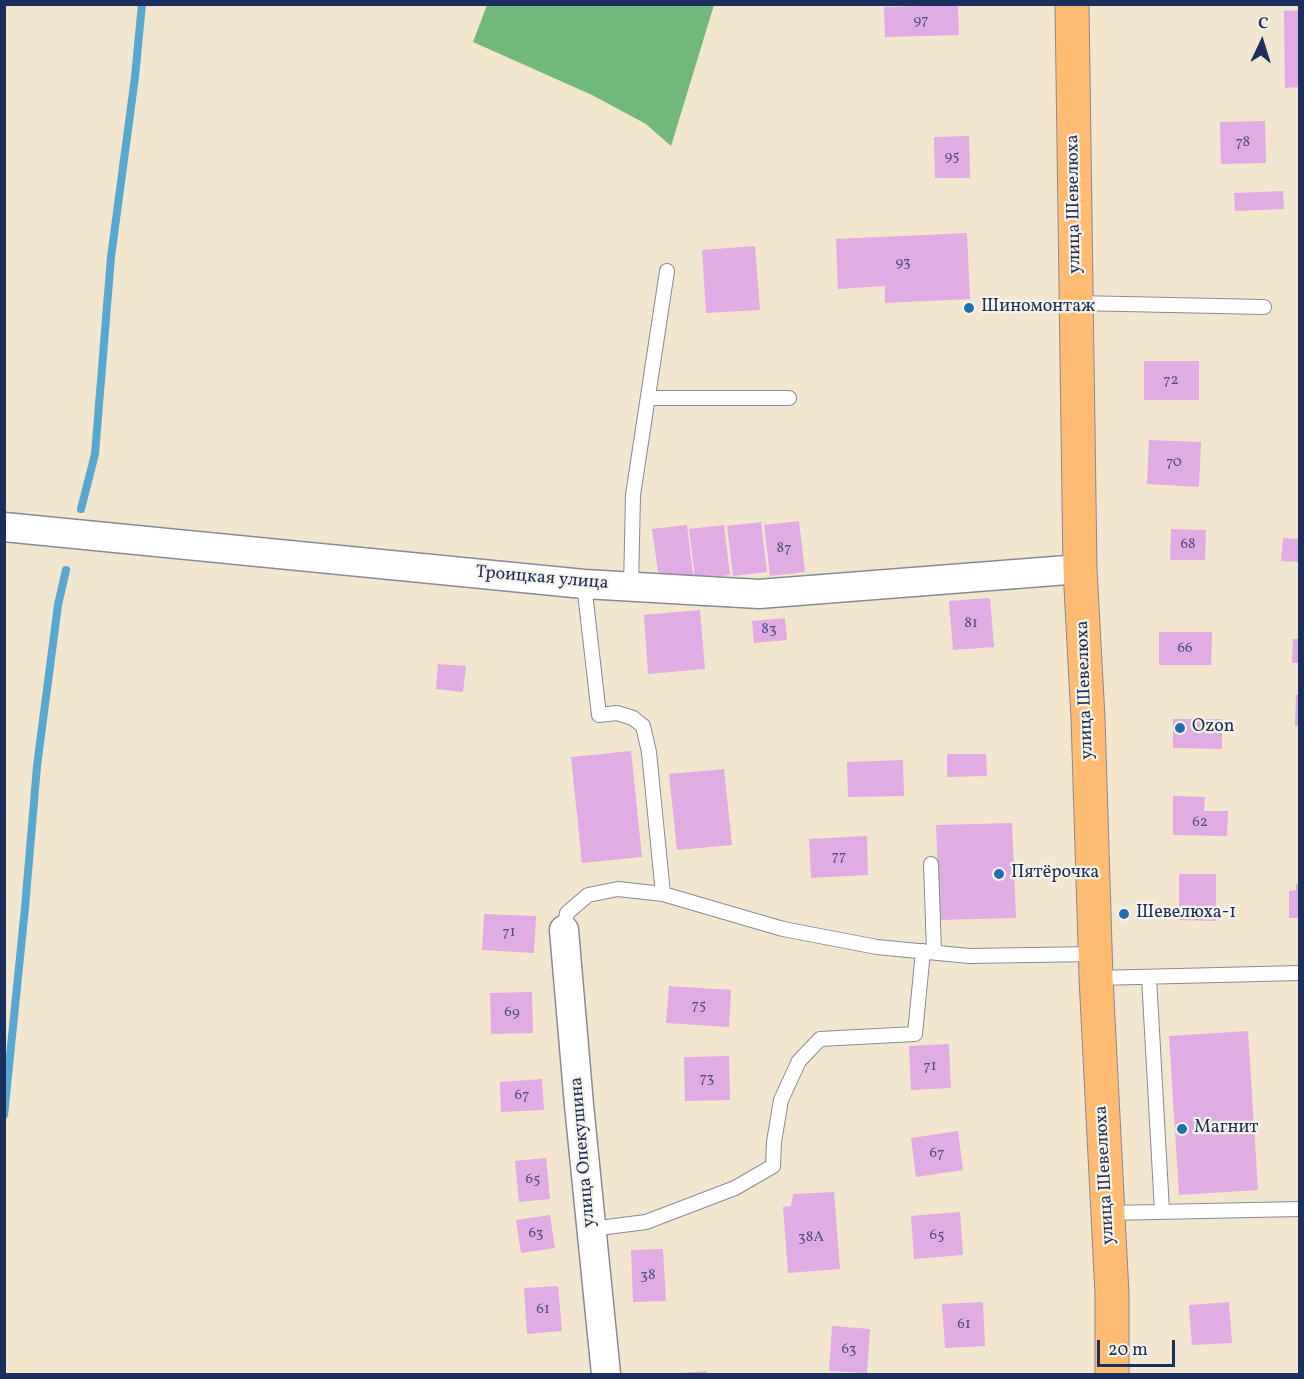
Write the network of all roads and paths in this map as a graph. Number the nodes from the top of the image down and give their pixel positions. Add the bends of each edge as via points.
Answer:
1 (1072, 4) edge
2 (667, 271) dead end
3 (1076, 303) junction
4 (1264, 307) dead end
5 (648, 398) junction
6 (789, 398) dead end
7 (4, 527) edge
8 (1080, 569) junction
9 (584, 584) junction
10 (631, 587) junction
11 (931, 864) dead end
12 (663, 894) junction
13 (564, 930) joint
14 (928, 952) junction
15 (1096, 966) junction
16 (1299, 973) edge
17 (1149, 977) junction
18 (1299, 1209) edge
19 (1162, 1212) junction
20 (1109, 1213) junction
21 (591, 1229) junction
22 (606, 1374) edge
23 (1112, 1374) edge

1 - 3 main road, улица Шевелюха
2 - 5 lane
3 - 4 lane
3 - 8 main road, улица Шевелюха
5 - 6 lane
5 - 10 lane via 633,495
7 - 9 street, Троицкая улица
8 - 10 street, Троицкая улица via 759,594
8 - 15 main road, улица Шевелюха
9 - 10 street, Троицкая улица
9 - 12 lane via 599,715 616,713 643,726
11 - 14 lane
12 - 13 lane via 618,889 588,895 567,913
12 - 14 lane via 783,928 877,947
13 - 21 street, улица Опекушина
14 - 15 lane
14 - 21 lane via 915,1034 820,1039 799,1061 781,1100 773,1166 735,1188 646,1222
15 - 17 lane
15 - 20 main road, улица Шевелюха
16 - 17 lane
17 - 19 lane
18 - 19 lane
19 - 20 lane
20 - 23 main road, улица Шевелюха
21 - 22 street, улица Опекушина

